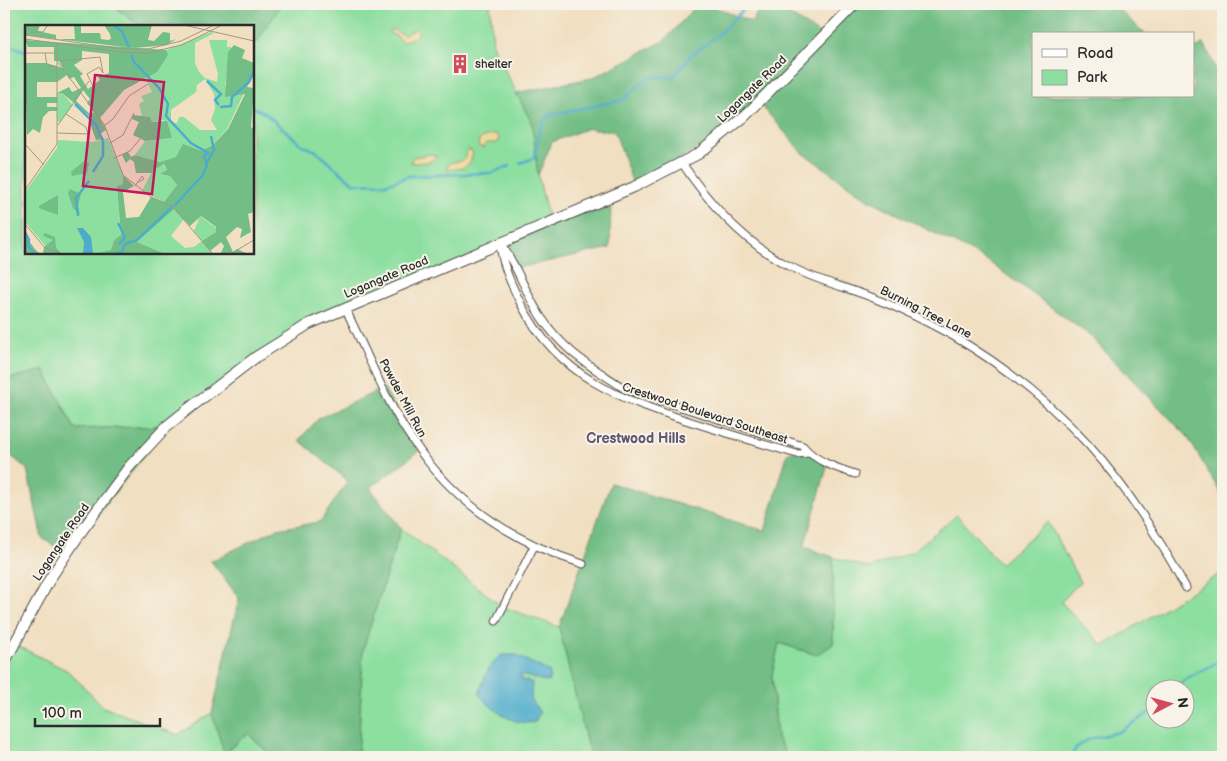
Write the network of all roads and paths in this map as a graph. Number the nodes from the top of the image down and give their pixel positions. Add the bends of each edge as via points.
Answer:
1 (855, 4) edge
2 (682, 163) junction
3 (500, 243) junction
4 (345, 308) junction
5 (625, 389) junction
6 (621, 397) junction
7 (809, 453) junction
8 (855, 474) dead end
9 (534, 546) junction
10 (583, 564) dead end
11 (1186, 588) dead end
12 (496, 620) dead end
13 (4, 663) edge

1 - 2 street, Logangate Road via 745,116
2 - 3 street, Logangate Road via 634,187
2 - 11 street, Burning Tree Lane via 721,215 767,253 798,271 873,298 952,336 1036,394 1077,432 1127,490 1164,546
3 - 4 street, Logangate Road
3 - 5 street, Crestwood Boulevard Southeast via 512,258 551,330 582,362
3 - 6 street, Crestwood Boulevard Southeast via 505,270 536,328 578,372
4 - 9 street, Powder Mill Run via 398,417 428,462 477,511
4 - 13 street, Logangate Road via 280,340 167,426 129,467 83,529 51,577
5 - 6 street
5 - 7 street, Crestwood Boulevard Southeast via 787,440 803,446
6 - 7 street, Crestwood Boulevard Southeast via 797,454
7 - 8 street, Crestwood Boulevard Southeast
9 - 10 street, Powder Mill Run
9 - 12 street

